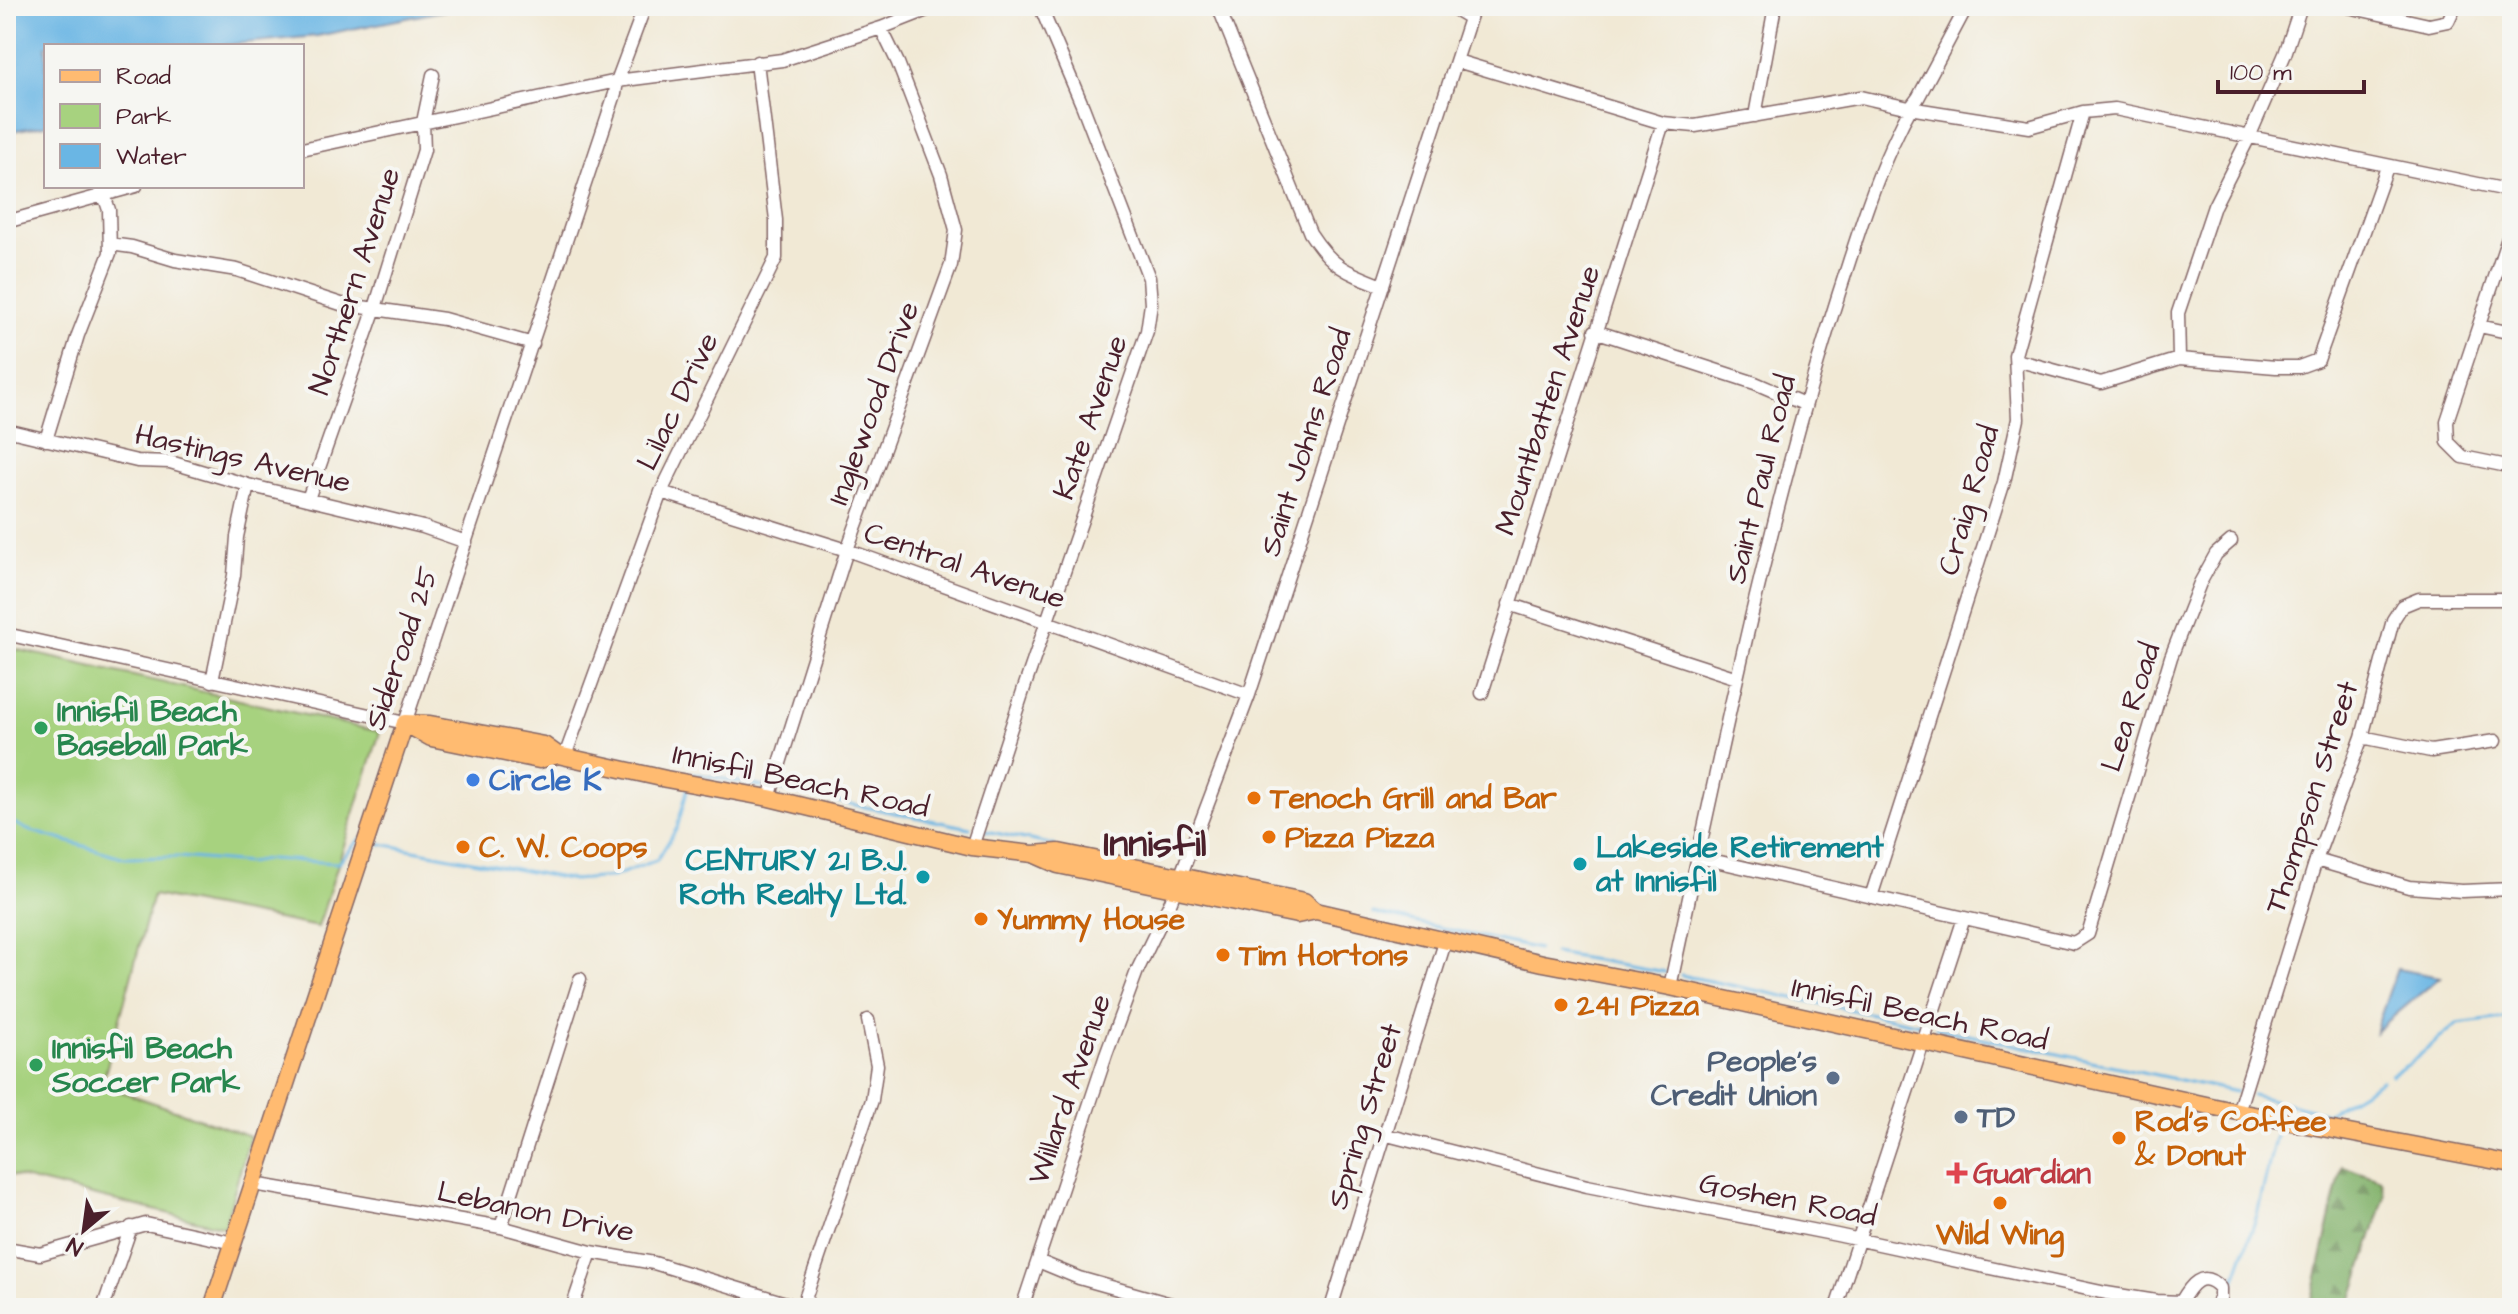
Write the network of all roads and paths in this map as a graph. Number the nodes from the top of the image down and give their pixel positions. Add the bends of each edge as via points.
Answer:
1 (645, 6) edge
2 (937, 6) edge
3 (1040, 6) edge
4 (1218, 6) edge
5 (1450, 6) edge
6 (1775, 6) edge
7 (1967, 6) edge
8 (2301, 6) edge
9 (2344, 6) edge
10 (2455, 6) edge
11 (1472, 12) edge
12 (881, 28) junction
13 (1457, 61) junction
14 (757, 62) junction
15 (433, 75) dead end
16 (617, 81) junction
17 (1909, 108) junction
18 (2083, 112) junction
19 (1755, 116) junction
20 (423, 122) junction
21 (1663, 123) junction
22 (2249, 137) junction
23 (304, 149) edge
24 (2387, 167) junction
25 (102, 190) edge
26 (2512, 191) edge
27 (6, 222) edge
28 (2512, 226) edge
29 (110, 244) junction
30 (1383, 286) junction
31 (375, 308) junction
32 (2479, 326) junction
33 (1595, 331) junction
34 (2512, 333) edge
35 (533, 344) junction
36 (2179, 359) junction
37 (2016, 360) junction
38 (1804, 404) junction
39 (6, 430) edge
40 (46, 440) junction
41 (2512, 467) edge
42 (248, 485) junction
43 (661, 492) junction
44 (308, 499) junction
45 (2231, 541) dead end
46 (466, 542) junction
47 (847, 550) junction
48 (2512, 599) edge
49 (1509, 604) junction
50 (1048, 621) junction
51 (6, 634) edge
52 (1737, 678) junction
53 (212, 681) junction
54 (1482, 693) dead end
55 (1249, 695) junction
56 (405, 723) junction
57 (2362, 737) junction
58 (2495, 741) dead end
59 (562, 755) junction
60 (769, 798) junction
61 (972, 847) junction
62 (1698, 857) junction
63 (2316, 860) junction
64 (1178, 883) junction
65 (2512, 889) edge
66 (1871, 897) junction
67 (1964, 918) junction
68 (1446, 939) junction
69 (580, 979) dead end
70 (1670, 987) junction
71 (868, 1020) dead end
72 (1922, 1043) junction
73 (2238, 1112) junction
74 (1387, 1135) junction
75 (2512, 1164) edge
76 (254, 1184) junction
77 (131, 1227) junction
78 (501, 1227) junction
79 (1859, 1239) junction
80 (234, 1243) junction
81 (6, 1248) edge
82 (591, 1252) junction
83 (1038, 1261) junction
84 (2186, 1305) edge
85 (103, 1308) edge
86 (212, 1308) edge
87 (572, 1308) edge
88 (802, 1308) edge
89 (1022, 1308) edge
90 (1185, 1308) edge
91 (1331, 1308) edge
92 (1836, 1308) edge
93 (2213, 1308) edge

1 - 16 street, Sideroad 25
2 - 12 street
3 - 50 street, Kate Avenue via 1149,278 1151,304 1147,331
4 - 30 street via 1310,233 1326,258
5 - 11 street
6 - 19 street
7 - 17 street, Saint Paul Road
8 - 22 street
9 - 10 street via 2429,25 2448,21
11 - 13 street, Saint Johns Road
12 - 14 street via 782,60
12 - 47 street, Inglewood Drive via 941,175 956,230 951,265
13 - 21 street
13 - 30 street, Saint Johns Road
14 - 16 street
14 - 43 street, Lilac Drive via 776,258
15 - 20 street, Northern Avenue
16 - 20 street
16 - 35 street, Sideroad 25
17 - 18 street via 2029,127
17 - 19 street via 1861,97
17 - 38 street, Saint Paul Road via 1860,227
18 - 22 street via 2115,109
18 - 37 street, Craig Road
19 - 21 street via 1695,126
20 - 23 street
20 - 31 street, Northern Avenue via 424,150
21 - 33 street, Mountbatten Avenue
22 - 24 street
22 - 36 street via 2214,206 2178,313
24 - 26 street
24 - 36 street via 2318,360 2276,367
25 - 27 street
25 - 29 street
28 - 32 street
29 - 31 street via 237,270 341,304
29 - 40 street
30 - 55 street, Saint Johns Road
31 - 35 street via 444,319
31 - 44 street, Northern Avenue
32 - 34 street
32 - 41 street via 2447,421 2448,442 2463,457
33 - 38 street
33 - 49 street, Mountbatten Avenue
35 - 46 street, Sideroad 25
36 - 37 street via 2101,383
37 - 66 street, Craig Road via 2018,419 2004,482
38 - 52 street, Saint Paul Road
39 - 40 street, Hastings Avenue
40 - 42 street, Hastings Avenue via 137,461 170,462
42 - 44 street, Hastings Avenue
42 - 53 street
43 - 47 street, Central Avenue
43 - 59 street, Lilac Drive
44 - 46 street, Hastings Avenue
45 - 67 street, Lea Road via 2216,554 2200,583 2171,657 2088,934 2074,943
46 - 56 street, Sideroad 25
47 - 50 street, Central Avenue
47 - 60 street, Inglewood Drive
48 - 57 street, Thompson Street via 2419,599 2402,606 2393,620
49 - 52 street
49 - 54 street, Mountbatten Avenue
50 - 55 street, Central Avenue
50 - 61 street, Kate Avenue
51 - 53 street, Innisfil Beach Road
52 - 62 street, Saint Paul Road
53 - 56 street, Innisfil Beach Road
55 - 64 street, Saint Johns Road
56 - 59 main road, Innisfil Beach Road via 450,742 539,760
56 - 76 main road, Sideroad 25
57 - 58 street via 2431,751
57 - 63 street, Thompson Street
59 - 60 main road, Innisfil Beach Road
60 - 61 main road, Innisfil Beach Road
61 - 64 main road, Innisfil Beach Road via 1059,852
62 - 66 street, Lea Road
62 - 70 street, Saint Paul Road
63 - 65 street via 2409,887
63 - 73 street, Thompson Street
64 - 68 main road, Innisfil Beach Road via 1304,901 1316,911
64 - 83 street, Willard Avenue via 1137,971
66 - 67 street, Lea Road
67 - 72 street
68 - 70 main road, Innisfil Beach Road
68 - 74 street, Spring Street
69 - 78 street
70 - 72 main road, Innisfil Beach Road
71 - 88 street via 877,1065 872,1100
72 - 73 main road, Innisfil Beach Road
72 - 79 street
73 - 75 main road, Innisfil Beach Road
74 - 79 street, Goshen Road via 1587,1186
74 - 91 street, Spring Street
76 - 78 street, Lebanon Drive
76 - 80 main road, Sideroad 25
77 - 80 street via 169,1227
77 - 81 street via 40,1254
77 - 85 street
78 - 82 street, Lebanon Drive
79 - 84 street, Goshen Road via 2106,1293
79 - 92 street
80 - 86 main road, Sideroad 25
82 - 87 street
82 - 88 street, Lebanon Drive via 654,1263
83 - 89 street, Willard Avenue
83 - 90 street
84 - 93 street, Goshen Road via 2192,1283 2211,1280 2220,1288

